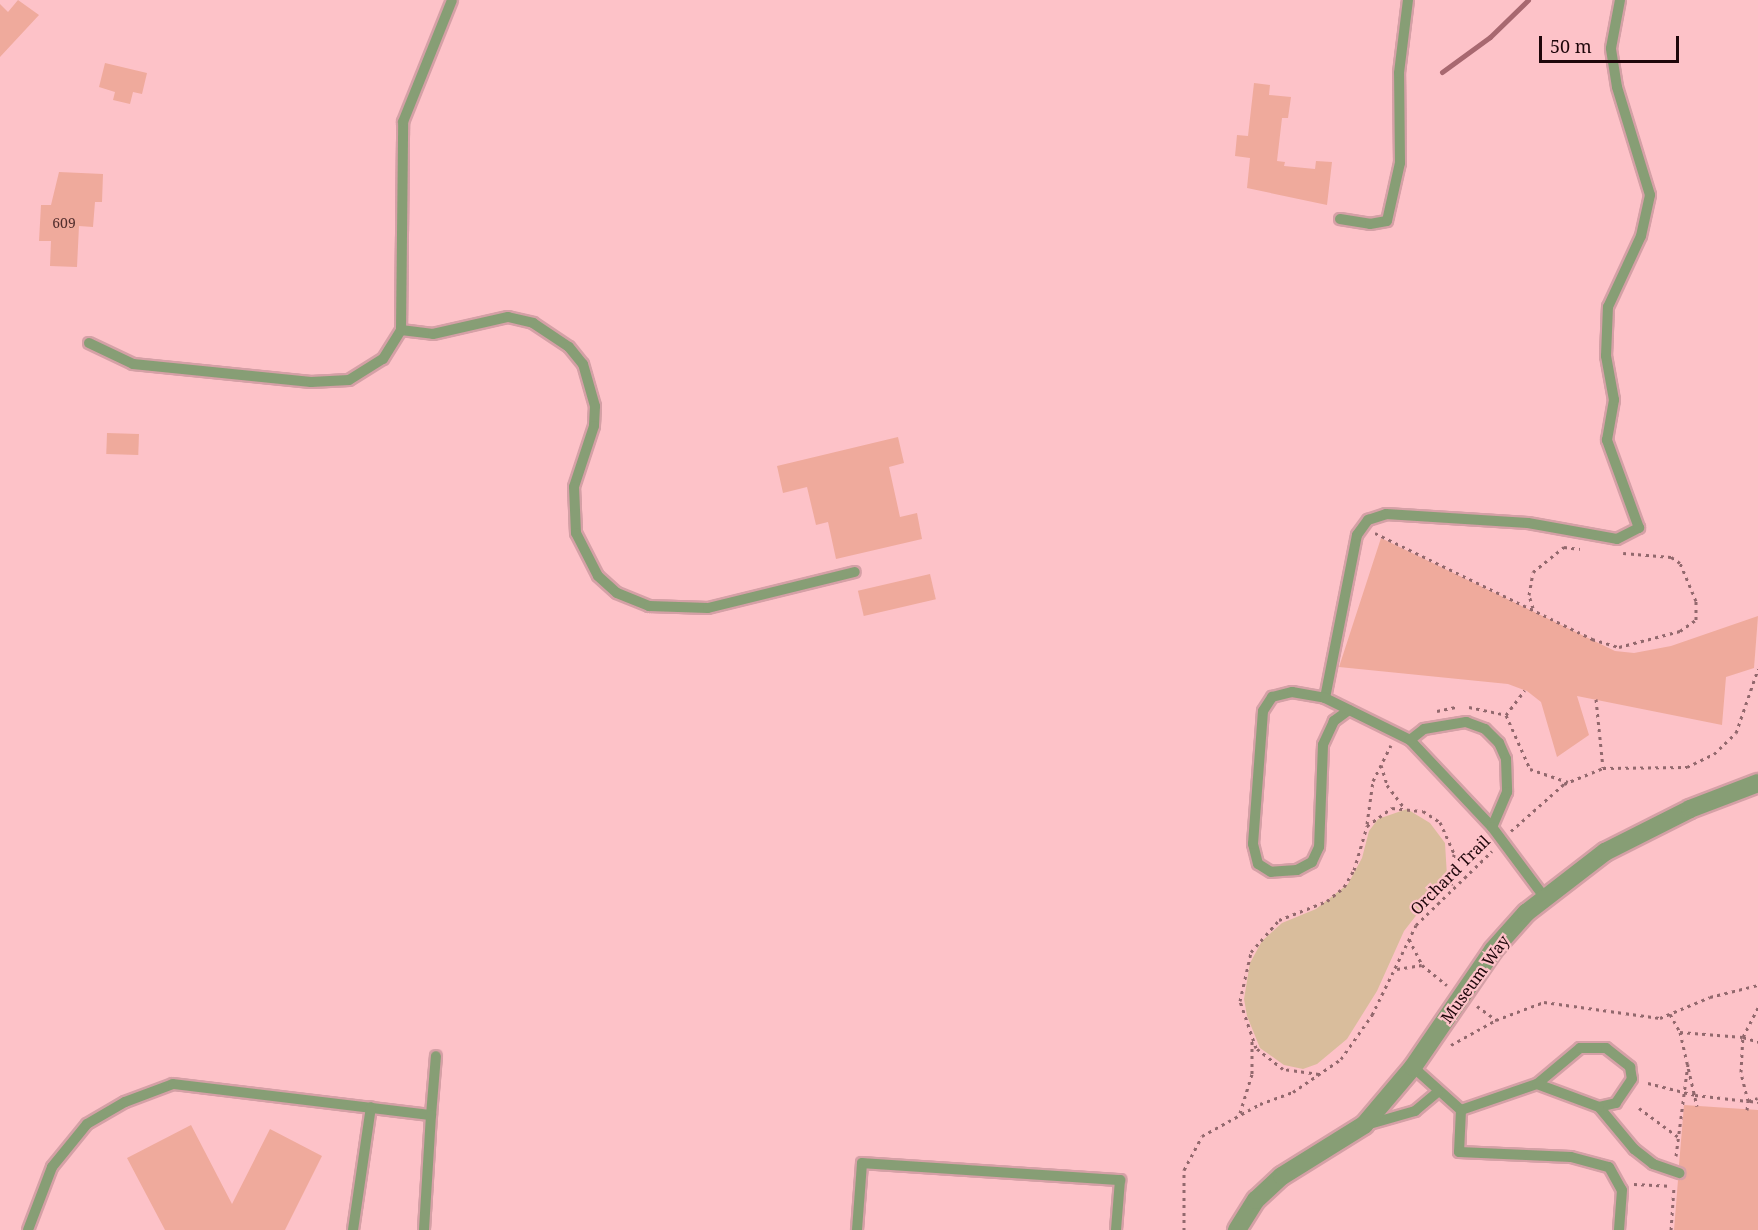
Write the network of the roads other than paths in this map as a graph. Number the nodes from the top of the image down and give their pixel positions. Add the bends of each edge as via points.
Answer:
1 (452, 0) edge
2 (1408, 0) edge
3 (1620, 0) edge
4 (1340, 219) dead end
5 (401, 330) junction
6 (89, 343) dead end
7 (855, 572) dead end
8 (1325, 698) junction
9 (1349, 710) junction
10 (1410, 740) junction
11 (1758, 783) edge
12 (1492, 827) junction
13 (1545, 898) junction
14 (436, 1056) dead end
15 (1413, 1067) junction
16 (1537, 1084) junction
17 (1438, 1092) junction
18 (371, 1107) junction
19 (1599, 1107) junction
20 (1461, 1110) junction
21 (431, 1115) junction
22 (1364, 1125) junction
23 (1679, 1173) dead end
24 (28, 1230) edge
25 (352, 1230) edge
26 (424, 1230) edge
27 (857, 1230) edge
28 (1116, 1230) edge
29 (1237, 1230) edge
30 (1619, 1230) edge

1 - 5 lane via 403,122
2 - 4 lane via 1399,73 1400,163 1387,221 1370,224
3 - 8 lane via 1611,48 1617,87 1650,195 1641,236 1608,307 1606,356 1614,400 1607,441 1639,528 1617,539 1528,523 1386,514 1368,520 1357,535
5 - 6 lane via 383,359 349,380 311,382 134,364
5 - 7 lane via 433,334 508,317 533,323 569,347 583,364 595,406 594,426 574,487 576,533 598,576 617,592 649,606 708,608
8 - 9 lane
8 - 9 lane via 1292,693 1272,697 1263,711 1253,844 1258,864 1271,872 1297,870 1312,862 1318,847 1323,745 1334,721
9 - 10 lane
10 - 12 lane
10 - 12 lane via 1424,729 1466,722 1485,729 1499,743 1506,759 1507,792
11 - 13 street, Museum Way via 1605,852
12 - 13 lane
13 - 15 street, Museum Way via 1493,950
14 - 21 lane
15 - 17 lane
15 - 22 street, Museum Way
16 - 19 lane
16 - 19 lane via 1580,1048 1606,1048 1630,1066 1632,1079 1616,1103
16 - 20 lane
17 - 20 lane
17 - 22 lane via 1415,1111
18 - 21 lane
18 - 24 lane via 173,1084 125,1102 87,1124 52,1167
18 - 25 lane
19 - 23 lane via 1634,1149 1653,1164
20 - 30 lane via 1459,1152 1594,1161 1609,1167 1620,1184
21 - 26 lane
22 - 29 street, Museum Way via 1282,1176 1256,1200
27 - 28 lane via 862,1162 1120,1180

